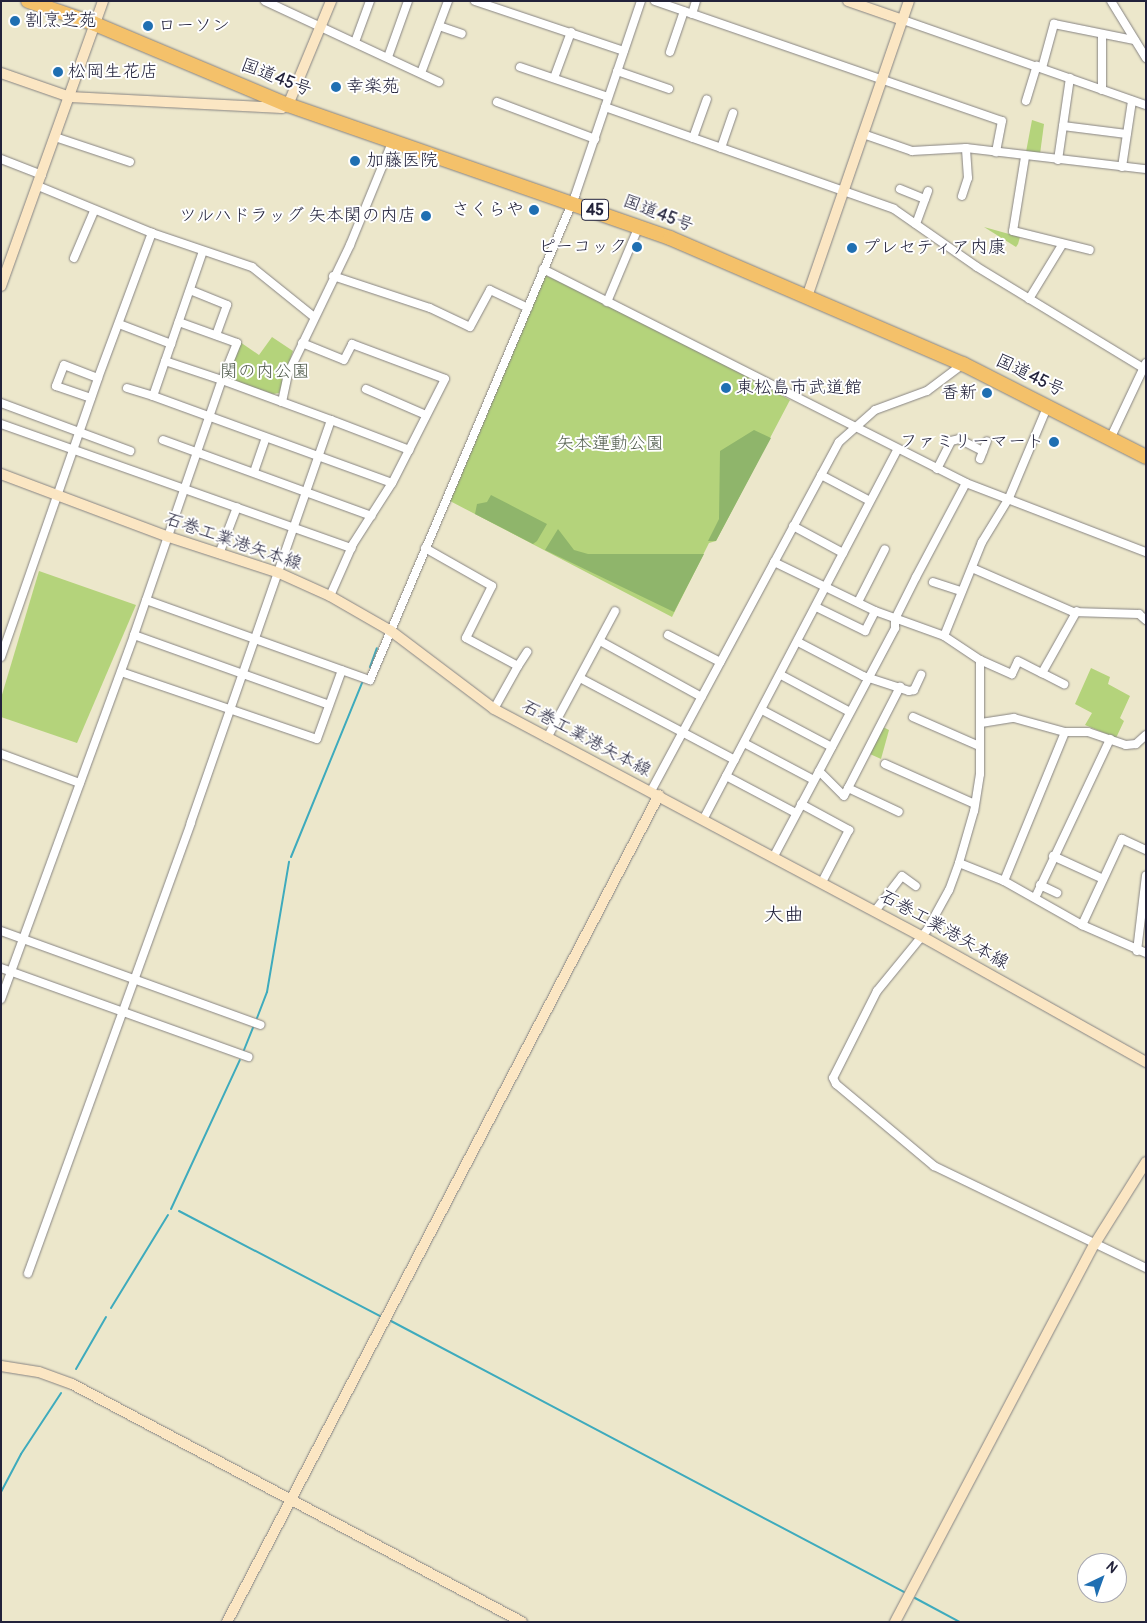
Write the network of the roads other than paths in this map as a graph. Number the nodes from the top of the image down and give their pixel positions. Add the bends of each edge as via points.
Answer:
1 (28, 1) edge
2 (102, 1) edge
3 (265, 1) edge
4 (331, 1) edge
5 (370, 1) edge
6 (408, 1) edge
7 (448, 1) edge
8 (475, 1) edge
9 (641, 1) edge
10 (656, 1) edge
11 (696, 1) edge
12 (848, 1) edge
13 (909, 1) edge
14 (1111, 1) edge
15 (688, 13) junction
16 (903, 20) junction
17 (95, 24) junction
18 (321, 26) junction
19 (439, 26) junction
20 (571, 32) junction
21 (462, 34) dead end
22 (1102, 34) junction
23 (1134, 40) junction
24 (355, 42) junction
25 (624, 51) junction
26 (670, 52) dead end
27 (388, 57) junction
28 (1146, 58) edge
29 (520, 67) dead end
30 (1040, 67) junction
31 (618, 71) junction
32 (1, 73) edge
33 (421, 73) junction
34 (554, 78) junction
35 (1070, 78) junction
36 (882, 81) junction
37 (439, 82) dead end
38 (669, 89) dead end
39 (1102, 90) junction
40 (70, 97) junction
41 (608, 97) junction
42 (707, 100) dead end
43 (1026, 101) dead end
44 (1132, 101) junction
45 (496, 102) dead end
46 (288, 105) junction
47 (1146, 105) edge
48 (605, 107) junction
49 (733, 113) dead end
50 (1063, 126) junction
51 (863, 134) junction
52 (1127, 134) junction
53 (55, 137) junction
54 (693, 138) junction
55 (595, 139) junction
56 (393, 140) junction
57 (721, 148) junction
58 (966, 148) junction
59 (996, 152) junction
60 (1025, 156) junction
61 (1, 159) edge
62 (1058, 160) junction
63 (130, 162) dead end
64 (1122, 167) junction
65 (1146, 169) edge
66 (42, 175) junction
67 (38, 186) junction
68 (900, 188) dead end
69 (844, 191) junction
70 (962, 196) dead end
71 (572, 202) junction
72 (94, 211) junction
73 (916, 224) junction
74 (639, 226) junction
75 (152, 233) junction
76 (1062, 245) junction
77 (1090, 250) dead end
78 (203, 251) junction
79 (74, 258) dead end
80 (543, 269) junction
81 (334, 276) junction
82 (1, 286) edge
83 (190, 290) junction
84 (807, 297) junction
85 (1029, 300) junction
86 (607, 302) junction
87 (528, 308) junction
88 (314, 317) junction
89 (180, 322) junction
90 (119, 324) junction
91 (216, 335) junction
92 (302, 343) junction
93 (171, 344) junction
94 (165, 361) junction
95 (963, 364) junction
96 (1144, 366) edge
97 (98, 378) junction
98 (222, 380) junction
99 (127, 388) dead end
100 (366, 389) dead end
101 (153, 396) junction
102 (91, 398) junction
103 (282, 402) junction
104 (1, 403) edge
105 (1048, 405) junction
106 (426, 415) junction
107 (208, 417) junction
108 (331, 420) junction
109 (1, 424) edge
110 (853, 428) junction
111 (81, 431) junction
112 (266, 438) junction
113 (1110, 438) junction
114 (163, 440) dead end
115 (988, 441) dead end
116 (73, 450) junction
117 (409, 450) junction
118 (897, 450) junction
119 (983, 450) junction
120 (130, 451) dead end
121 (197, 452) junction
122 (318, 457) junction
123 (1146, 457) edge
124 (980, 459) dead end
125 (937, 470) junction
126 (254, 472) junction
127 (1, 474) edge
128 (821, 475) junction
129 (392, 483) junction
130 (966, 484) junction
131 (185, 488) junction
132 (306, 492) junction
133 (56, 496) junction
134 (1009, 498) junction
135 (870, 501) junction
136 (237, 506) junction
137 (372, 516) junction
138 (793, 526) junction
139 (294, 527) junction
140 (169, 537) junction
141 (352, 548) junction
142 (425, 548) junction
143 (886, 549) dead end
144 (1146, 552) edge
145 (843, 553) junction
146 (219, 554) junction
147 (774, 562) junction
148 (972, 568) junction
149 (279, 573) junction
150 (933, 582) dead end
151 (825, 588) junction
152 (962, 591) junction
153 (330, 596) junction
154 (146, 600) junction
155 (858, 602) junction
156 (816, 606) junction
157 (615, 611) dead end
158 (875, 611) junction
159 (1077, 612) junction
160 (895, 619) junction
161 (1146, 620) edge
162 (392, 631) junction
163 (668, 635) dead end
164 (134, 636) junction
165 (944, 636) junction
166 (255, 638) junction
167 (600, 641) junction
168 (798, 642) junction
169 (526, 652) dead end
170 (1, 657) edge
171 (980, 660) junction
172 (720, 662) junction
173 (518, 666) junction
174 (342, 670) junction
175 (120, 672) junction
176 (1042, 673) junction
177 (243, 674) junction
178 (781, 675) junction
179 (921, 675) dead end
180 (869, 677) junction
181 (580, 678) junction
182 (1064, 684) dead end
183 (900, 688) junction
184 (702, 697) junction
185 (329, 705) junction
186 (494, 709) junction
187 (230, 710) junction
188 (762, 710) junction
189 (850, 712) junction
190 (913, 717) dead end
191 (981, 723) junction
192 (1065, 732) junction
193 (682, 733) junction
194 (1146, 735) edge
195 (547, 738) junction
196 (1110, 739) junction
197 (744, 743) junction
198 (979, 746) junction
199 (832, 747) junction
200 (1, 754) edge
201 (735, 760) junction
202 (885, 764) dead end
203 (819, 771) junction
204 (726, 776) junction
205 (814, 780) junction
206 (80, 783) junction
207 (848, 788) junction
208 (655, 793) junction
209 (801, 804) junction
210 (975, 804) junction
211 (899, 812) dead end
212 (796, 813) junction
213 (704, 818) junction
214 (1146, 850) edge
215 (774, 856) junction
216 (1053, 856) junction
217 (959, 863) junction
218 (1146, 876) edge
219 (1103, 879) junction
220 (1004, 881) junction
221 (822, 882) junction
222 (1040, 885) junction
223 (916, 886) dead end
224 (1057, 893) dead end
225 (1035, 898) junction
226 (1144, 898) edge
227 (875, 911) junction
228 (1082, 925) junction
229 (1, 931) edge
230 (923, 936) junction
231 (23, 939) junction
232 (1137, 951) junction
233 (1146, 953) edge
234 (1, 968) edge
235 (11, 971) junction
236 (133, 978) junction
237 (1, 999) edge
238 (122, 1012) junction
239 (261, 1025) dead end
240 (248, 1057) dead end
241 (1146, 1062) edge
242 (1146, 1162) edge
243 (1094, 1245) junction
244 (1146, 1268) edge
245 (28, 1273) dead end
246 (1, 1366) edge
247 (290, 1500) junction
248 (227, 1622) edge
249 (522, 1622) edge
250 (895, 1622) edge

1 - 17 highway, 国道45号 / 45
2 - 17 street
3 - 18 street
4 - 18 street
5 - 24 street
6 - 27 street
7 - 19 street
8 - 20 street
9 - 25 street
10 - 15 street
11 - 15 street
12 - 16 street
13 - 16 street
14 - 23 street
15 - 26 street
15 - 36 street
16 - 30 street
16 - 36 street
17 - 40 street
17 - 46 highway, 国道45号 / 45
18 - 24 street
18 - 46 street
19 - 21 street
19 - 33 street
20 - 25 street
20 - 34 street
22 - 23 street
22 - 30 street via 1054,24
22 - 39 street
23 - 28 street
24 - 27 street
25 - 31 street
27 - 33 street
29 - 34 street
30 - 35 street
30 - 43 street
31 - 38 street
31 - 41 street
32 - 40 street
33 - 37 street
34 - 41 street
35 - 39 street
35 - 50 street
36 - 51 street
36 - 59 street via 1002,121
39 - 44 street
40 - 46 street via 282,108
40 - 53 street
41 - 48 street
42 - 54 street
44 - 47 street
44 - 52 street
45 - 55 street
46 - 56 highway, 国道45号 / 45
48 - 54 street
48 - 55 street
49 - 57 street
50 - 52 street
50 - 62 street
51 - 58 street via 912,151
51 - 69 street
52 - 64 street
53 - 63 street
53 - 66 street
54 - 57 street
55 - 71 street
56 - 71 highway, 国道45号 / 45
56 - 81 street
57 - 69 street
58 - 59 street
58 - 70 street via 968,178
59 - 60 street
60 - 62 street
60 - 76 street via 1013,231
61 - 66 street
62 - 64 street
64 - 65 street
66 - 67 street
67 - 72 street
67 - 82 street
68 - 73 street via 926,195
69 - 73 street via 886,205
69 - 84 street
71 - 74 highway, 国道45号 / 45
71 - 80 street
72 - 75 street
72 - 79 street
73 - 85 street
74 - 84 highway, 国道45号 / 45
74 - 86 street
75 - 78 street
75 - 90 street
76 - 77 street
76 - 85 street
78 - 83 street
78 - 88 street via 252,267
80 - 86 street
80 - 87 street
81 - 87 street via 430,308 470,327 490,290
81 - 88 street
83 - 89 street
83 - 91 street via 227,305
84 - 95 highway, 国道45号 / 45
85 - 96 street
86 - 110 street
87 - 142 street
88 - 92 street
89 - 91 street
89 - 93 street
90 - 93 street
90 - 97 street
91 - 98 street via 237,343
92 - 103 street via 288,374
92 - 106 street via 344,360 352,344 444,379
93 - 94 street
94 - 98 street
94 - 101 street
95 - 105 highway, 国道45号 / 45
95 - 110 street via 927,392 876,410
96 - 113 street
97 - 102 street
97 - 102 street via 64,365 56,386
98 - 103 street
98 - 107 street
99 - 101 street
100 - 106 street
101 - 107 street
102 - 111 street
103 - 108 street
104 - 111 street
105 - 113 highway, 国道45号 / 45
105 - 134 street
106 - 117 street
107 - 112 street
107 - 121 street
108 - 117 street
108 - 122 street
109 - 116 street
110 - 118 street
110 - 128 street via 829,456
111 - 116 street
111 - 120 street
112 - 122 street
112 - 126 street
113 - 123 highway, 国道45号 / 45
114 - 121 street
115 - 119 street
116 - 131 street
116 - 133 street
117 - 129 street
118 - 125 street
118 - 135 street
119 - 124 street
119 - 125 street via 959,439 951,441
121 - 126 street
121 - 131 street
122 - 129 street
122 - 132 street
125 - 130 street
126 - 132 street
127 - 133 street, 石巻工業港矢本線
128 - 135 street
128 - 138 street
129 - 137 street
130 - 134 street
130 - 160 street
131 - 136 street
131 - 140 street
132 - 137 street
132 - 139 street
133 - 140 street, 石巻工業港矢本線
133 - 170 street via 56,505
134 - 144 street
134 - 148 street via 988,530
135 - 145 street
136 - 139 street
136 - 146 street
137 - 141 street
138 - 145 street
138 - 147 street
139 - 141 street
139 - 149 street
140 - 146 street, 石巻工業港矢本線
140 - 154 street
141 - 153 street
142 - 162 street
142 - 173 street via 492,586 466,638
143 - 155 street
145 - 151 street
146 - 149 street, 石巻工業港矢本線
147 - 151 street
147 - 172 street
148 - 152 street
148 - 159 street
149 - 153 street, 石巻工業港矢本線
149 - 166 street
150 - 152 street
151 - 155 street
151 - 156 street
152 - 165 street
153 - 162 street, 石巻工業港矢本線
154 - 164 street
154 - 166 street
155 - 158 street
156 - 158 street via 865,631
156 - 168 street
157 - 167 street
158 - 160 street
159 - 161 street via 1138,614
159 - 176 street
160 - 165 street
160 - 180 street via 895,628
162 - 174 street via 370,680
162 - 186 street, 石巻工業港矢本線
163 - 172 street
164 - 175 street
164 - 177 street
165 - 171 street
166 - 174 street
166 - 177 street
167 - 181 street
167 - 184 street
168 - 178 street
168 - 180 street
169 - 173 street
171 - 176 street via 1012,674 1018,661
171 - 191 street
172 - 184 street
173 - 186 street
174 - 185 street
175 - 187 street
175 - 206 street
176 - 182 street
177 - 185 street
177 - 187 street
178 - 188 street
178 - 189 street
179 - 183 street via 914,690
180 - 183 street
180 - 189 street
181 - 193 street
181 - 195 street
183 - 207 street
184 - 193 street
185 - 187 street via 317,739
186 - 195 street, 石巻工業港矢本線
187 - 236 street
188 - 197 street
188 - 199 street
189 - 199 street
190 - 198 street
191 - 192 street via 1014,718
191 - 198 street
192 - 196 street via 1088,732
192 - 220 street
193 - 201 street
193 - 208 street
194 - 196 street via 1136,744
195 - 208 street, 石巻工業港矢本線
196 - 216 street
197 - 201 street
197 - 205 street
198 - 210 street
199 - 203 street
200 - 206 street
201 - 204 street
202 - 210 street
203 - 205 street
203 - 207 street via 844,796
204 - 212 street
204 - 213 street
205 - 209 street
206 - 231 street
207 - 211 street
208 - 213 street, 石巻工業港矢本線
208 - 247 street
209 - 212 street
209 - 221 street via 849,830
210 - 217 street
212 - 215 street
213 - 215 street, 石巻工業港矢本線
214 - 219 street via 1122,839
215 - 221 street, 石巻工業港矢本線
216 - 219 street
216 - 222 street
217 - 220 street
217 - 230 street via 949,890
218 - 226 street
219 - 228 street
220 - 225 street
221 - 227 street, 石巻工業港矢本線
222 - 224 street
222 - 225 street
223 - 227 street via 900,874
225 - 228 street
226 - 232 street
227 - 230 street, 石巻工業港矢本線
228 - 232 street
229 - 231 street
230 - 241 street, 石巻工業港矢本線
230 - 243 street via 877,991 836,1069 833,1078 836,1084 934,1166
231 - 235 street
231 - 236 street
232 - 233 street
234 - 235 street
235 - 237 street
235 - 238 street
236 - 238 street
236 - 239 street
238 - 240 street
238 - 245 street
242 - 243 street
243 - 244 street
243 - 250 street
246 - 247 street via 39,1372 67,1381
247 - 248 street
247 - 249 street

